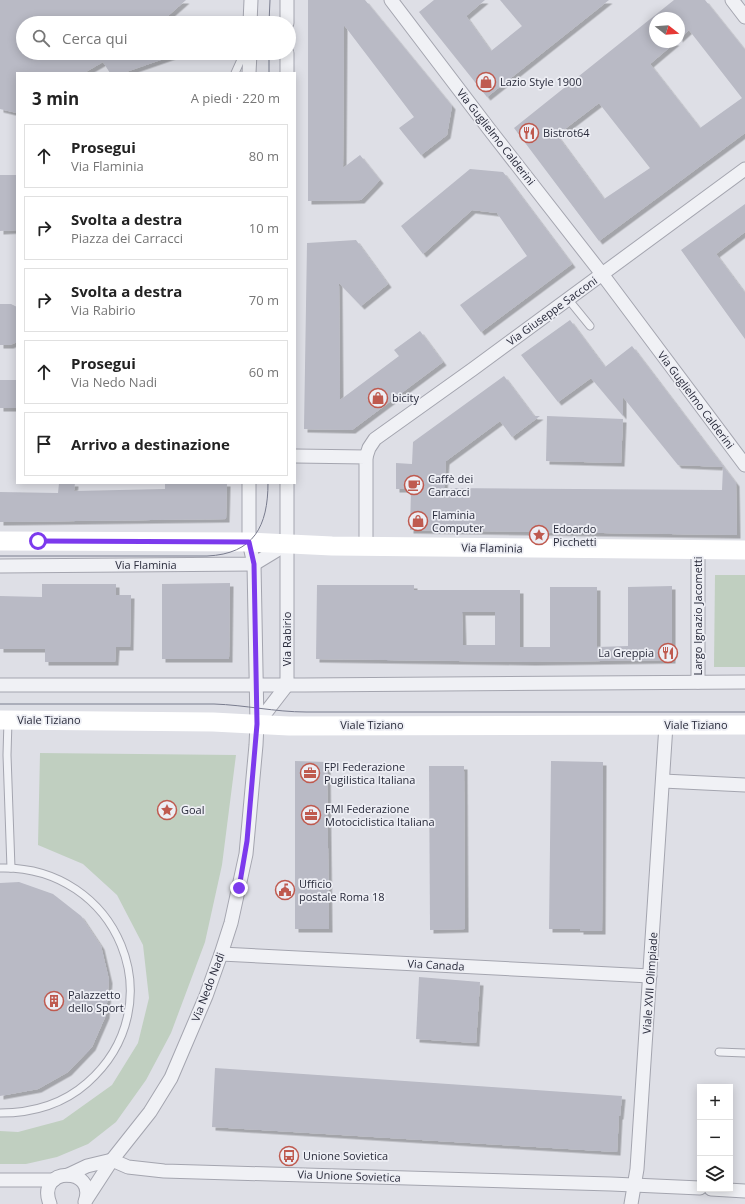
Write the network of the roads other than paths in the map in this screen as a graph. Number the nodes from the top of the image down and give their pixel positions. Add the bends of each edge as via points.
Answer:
1 (251, 0) edge
2 (286, 0) edge
3 (391, 0) edge
4 (732, 0) edge
5 (250, 16) edge
6 (287, 16) edge
7 (745, 17) edge
8 (241, 60) edge
9 (250, 60) edge
10 (287, 60) edge
11 (235, 72) edge
12 (249, 72) edge
13 (287, 72) edge
14 (745, 169) edge
15 (602, 274) junction
16 (568, 299) junction
17 (590, 326) dead end
18 (296, 456) edge
19 (366, 457) junction
20 (745, 465) edge
21 (249, 484) edge
22 (287, 484) edge
23 (0, 540) edge
24 (249, 542) junction
25 (287, 544) junction
26 (366, 546) junction
27 (698, 550) junction
28 (745, 550) edge
29 (254, 564) junction
30 (0, 566) edge
31 (698, 682) junction
32 (745, 682) edge
33 (0, 685) edge
34 (256, 685) junction
35 (287, 686) junction
36 (4, 720) edge
37 (257, 724) junction
38 (666, 725) junction
39 (745, 725) edge
40 (663, 781) junction
41 (745, 785) edge
42 (0, 868) edge
43 (11, 868) junction
44 (221, 954) junction
45 (650, 976) junction
46 (720, 1052) dead end
47 (745, 1053) edge
48 (0, 1112) edge
49 (112, 1160) junction
50 (68, 1175) junction
51 (0, 1180) edge
52 (54, 1180) junction
53 (635, 1185) junction
54 (697, 1188) edge
55 (733, 1190) edge
56 (745, 1191) edge
57 (85, 1202) edge
58 (49, 1204) edge
59 (631, 1204) edge

1 - 5 street
2 - 6 street
3 - 15 street, Via Guglielmo Calderini
4 - 7 street
8 - 11 lane
9 - 12 street
10 - 13 street
14 - 15 street, Via Giuseppe Sacconi
15 - 16 street, Via Giuseppe Sacconi
15 - 20 street, Via Guglielmo Calderini
16 - 17 lane
16 - 19 street, Via Giuseppe Sacconi via 375,439
18 - 19 street
19 - 26 street
21 - 24 street
22 - 25 street, Via Rabirio
23 - 24 street, Via Flaminia
24 - 25 street, Via Flaminia
24 - 29 street
25 - 26 street, Via Flaminia
25 - 29 street
25 - 35 street, Via Rabirio
26 - 27 street, Via Flaminia
27 - 28 street, Via Flaminia
27 - 31 street, Largo Ignazio Jacometti
29 - 30 street, Via Flaminia
29 - 34 street
31 - 32 street
31 - 35 street
33 - 34 street
34 - 35 street
34 - 37 street
35 - 37 street
36 - 37 street, Viale Tiziano
36 - 43 lane
37 - 38 street, Viale Tiziano
37 - 44 street, Via Nedo Nadi via 244,866
38 - 39 street, Viale Tiziano
38 - 40 street, Viale XVII Olimpiade
40 - 41 street
40 - 45 street, Viale XVII Olimpiade
42 - 43 lane
43 - 48 lane via 38,872 64,882 82,893 97,907 121,945 128,973 130,996 121,1035 110,1058 93,1078 73,1094 49,1106 24,1112
44 - 45 street, Via Canada
44 - 49 street, Via Nedo Nadi via 171,1078 140,1126
45 - 53 street, Viale XVII Olimpiade
46 - 47 lane
49 - 50 street via 87,1166
49 - 53 street, Via Unione Sovietica via 128,1167 158,1170
49 - 57 street, Via Nedo Nadi
50 - 52 street
50 - 57 street, Via Nedo Nadi via 75,1176 84,1184
51 - 52 street
52 - 58 street via 48,1191
53 - 54 street
53 - 59 street, Viale XVII Olimpiade
55 - 56 street

